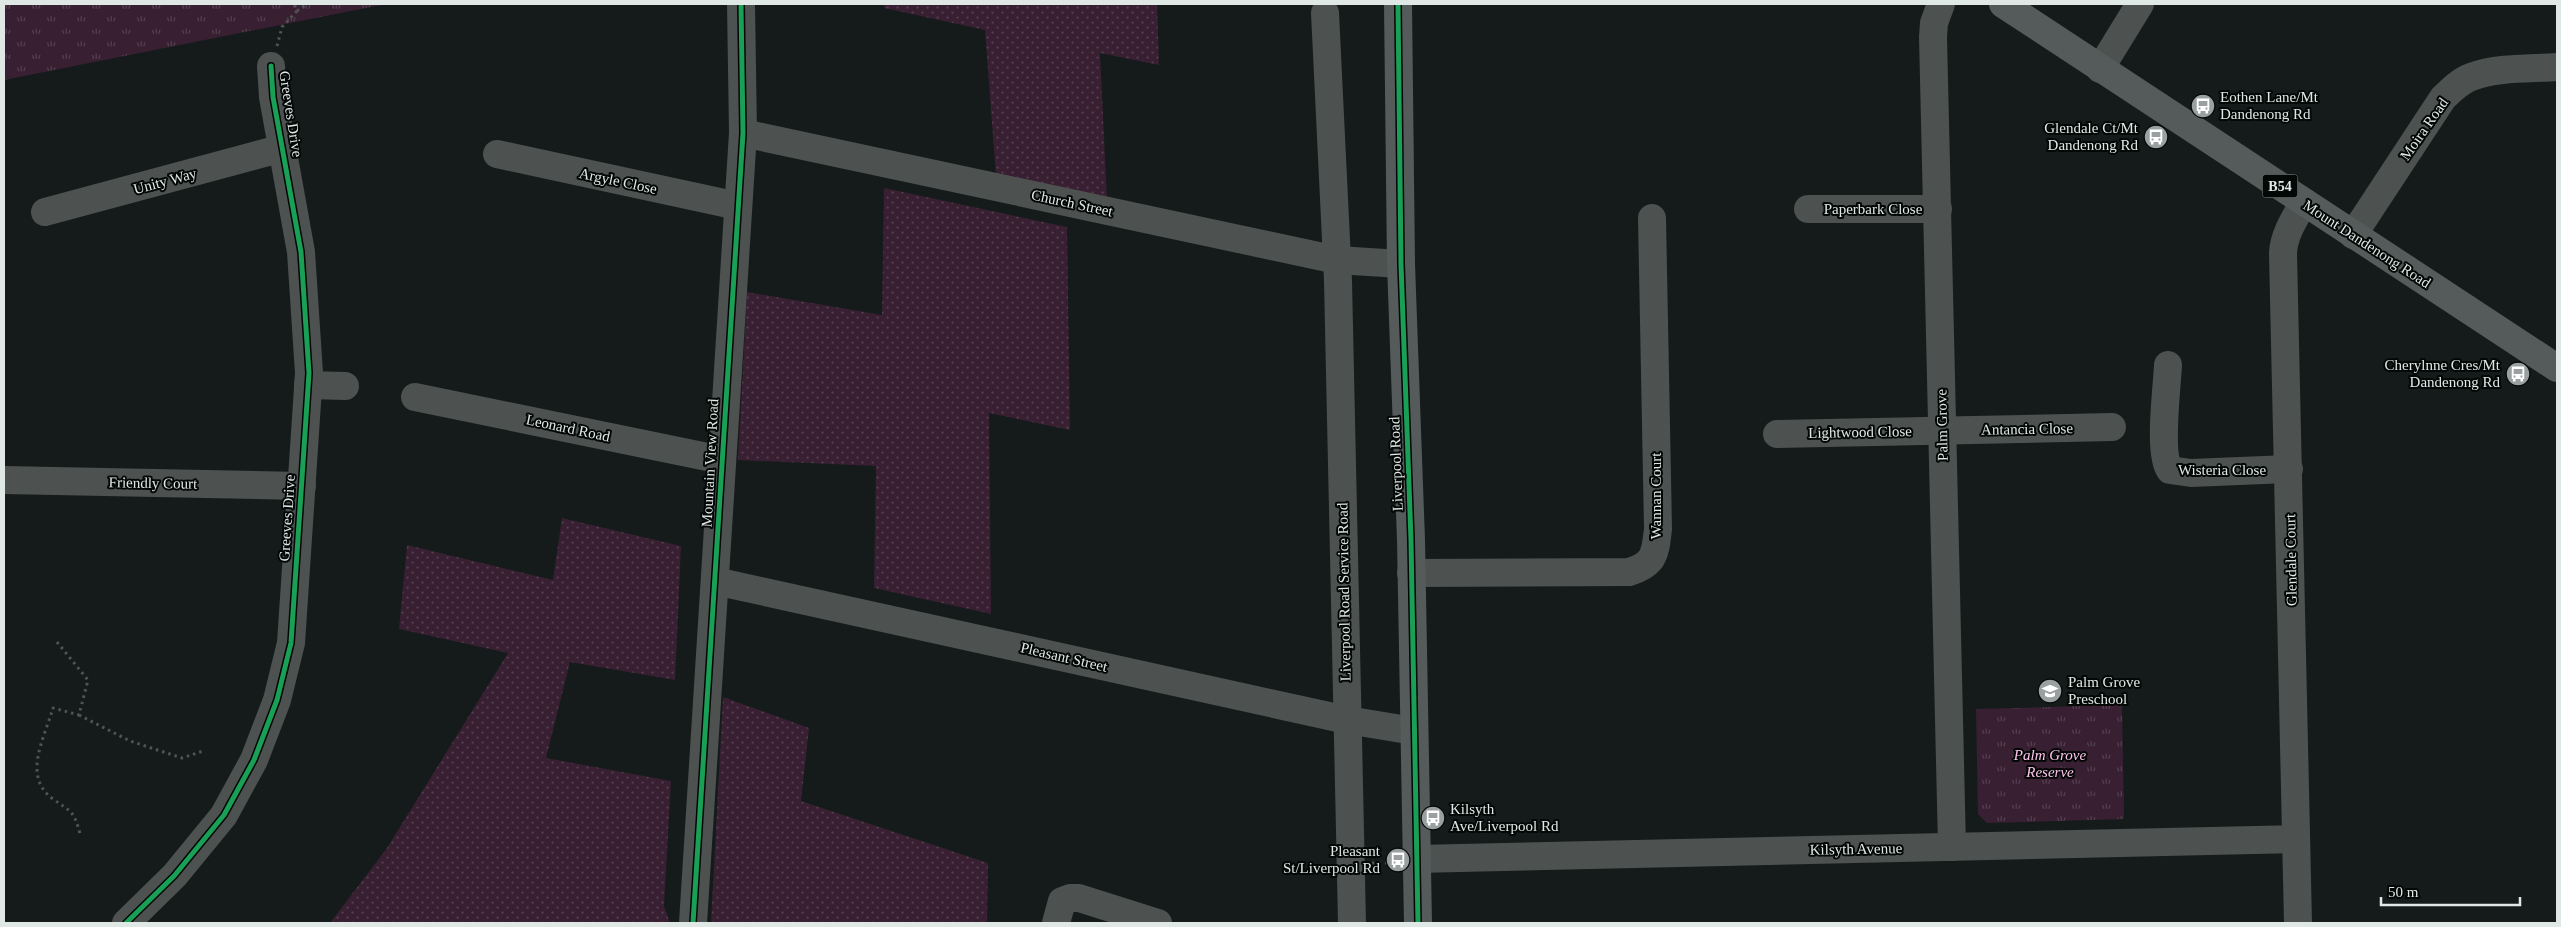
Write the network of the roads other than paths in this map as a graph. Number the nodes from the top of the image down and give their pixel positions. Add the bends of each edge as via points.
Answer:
1 (741, 4) edge
2 (1398, 4) edge
3 (1941, 4) edge
4 (2003, 4) edge
5 (2140, 4) edge
6 (1325, 13) dead end
7 (272, 66) road end
8 (2557, 67) edge
9 (2100, 69) junction
10 (744, 133) junction
11 (284, 148) junction
12 (497, 154) dead end
13 (2304, 202) junction
14 (738, 206) junction
15 (1808, 209) dead end
16 (1938, 209) junction
17 (45, 212) dead end
18 (1652, 218) dead end
19 (2353, 235) junction
20 (1337, 260) junction
21 (1402, 264) junction
22 (2168, 365) dead end
23 (2557, 368) edge
24 (308, 385) junction
25 (345, 386) dead end
26 (415, 397) dead end
27 (2112, 427) dead end
28 (1942, 431) junction
29 (1777, 434) dead end
30 (722, 460) junction
31 (2289, 469) junction
32 (4, 480) edge
33 (302, 486) junction
34 (1411, 574) junction
35 (715, 581) junction
36 (1347, 720) junction
37 (1414, 731) junction
38 (2296, 838) junction
39 (1952, 847) junction
40 (1416, 859) junction
41 (126, 923) edge
42 (693, 923) edge
43 (1056, 923) edge
44 (1158, 923) edge
45 (1352, 923) edge
46 (1418, 923) edge
47 (2298, 923) edge

1 - 10 street, Mountain View Road
2 - 21 main road, Liverpool Road
3 - 16 street, Palm Grove via 1933,37
4 - 9 main road, Mount Dandenong Road / B54
5 - 9 street
6 - 20 street, Liverpool Road Service Road
7 - 11 street, Greeves Drive via 273,97
8 - 19 street, Moira Road via 2492,72 2457,84 2443,98
9 - 13 main road, Mount Dandenong Road / B54
10 - 14 street, Mountain View Road
10 - 20 street, Church Street
11 - 17 street, Unity Way
11 - 24 street, Greeves Drive via 301,252
12 - 14 street, Argyle Close
13 - 19 main road, Mount Dandenong Road / B54
13 - 31 street, Glendale Court via 2283,245
14 - 30 street, Mountain View Road
15 - 16 street, Paperbark Close
16 - 28 street, Palm Grove
18 - 34 street, Wannan Court via 1658,529 1651,561 1629,572
19 - 23 main road, Mount Dandenong Road / B54
20 - 21 street, Church Street
20 - 36 street, Liverpool Road Service Road
21 - 34 main road, Liverpool Road
22 - 31 street, Wisteria Close via 2164,447 2170,470 2191,473
24 - 25 street
24 - 33 street, Greeves Drive
26 - 30 street, Leonard Road
27 - 28 street, Antancia Close
28 - 29 street, Lightwood Close
28 - 39 street, Palm Grove
30 - 35 street, Mountain View Road
31 - 38 street, Glendale Court
32 - 33 street, Friendly Court
33 - 41 street, Greeves Drive via 291,643 277,700 254,760 224,815 174,876
34 - 37 main road, Liverpool Road
35 - 36 street, Pleasant Street
35 - 42 street, Mountain View Road
36 - 37 street, Pleasant Street
36 - 45 street, Liverpool Road Service Road
37 - 40 main road, Liverpool Road
38 - 39 street, Kilsyth Avenue
38 - 47 street, Glendale Court
39 - 40 street, Kilsyth Avenue
40 - 46 main road, Liverpool Road
43 - 44 street via 1062,901 1070,898

